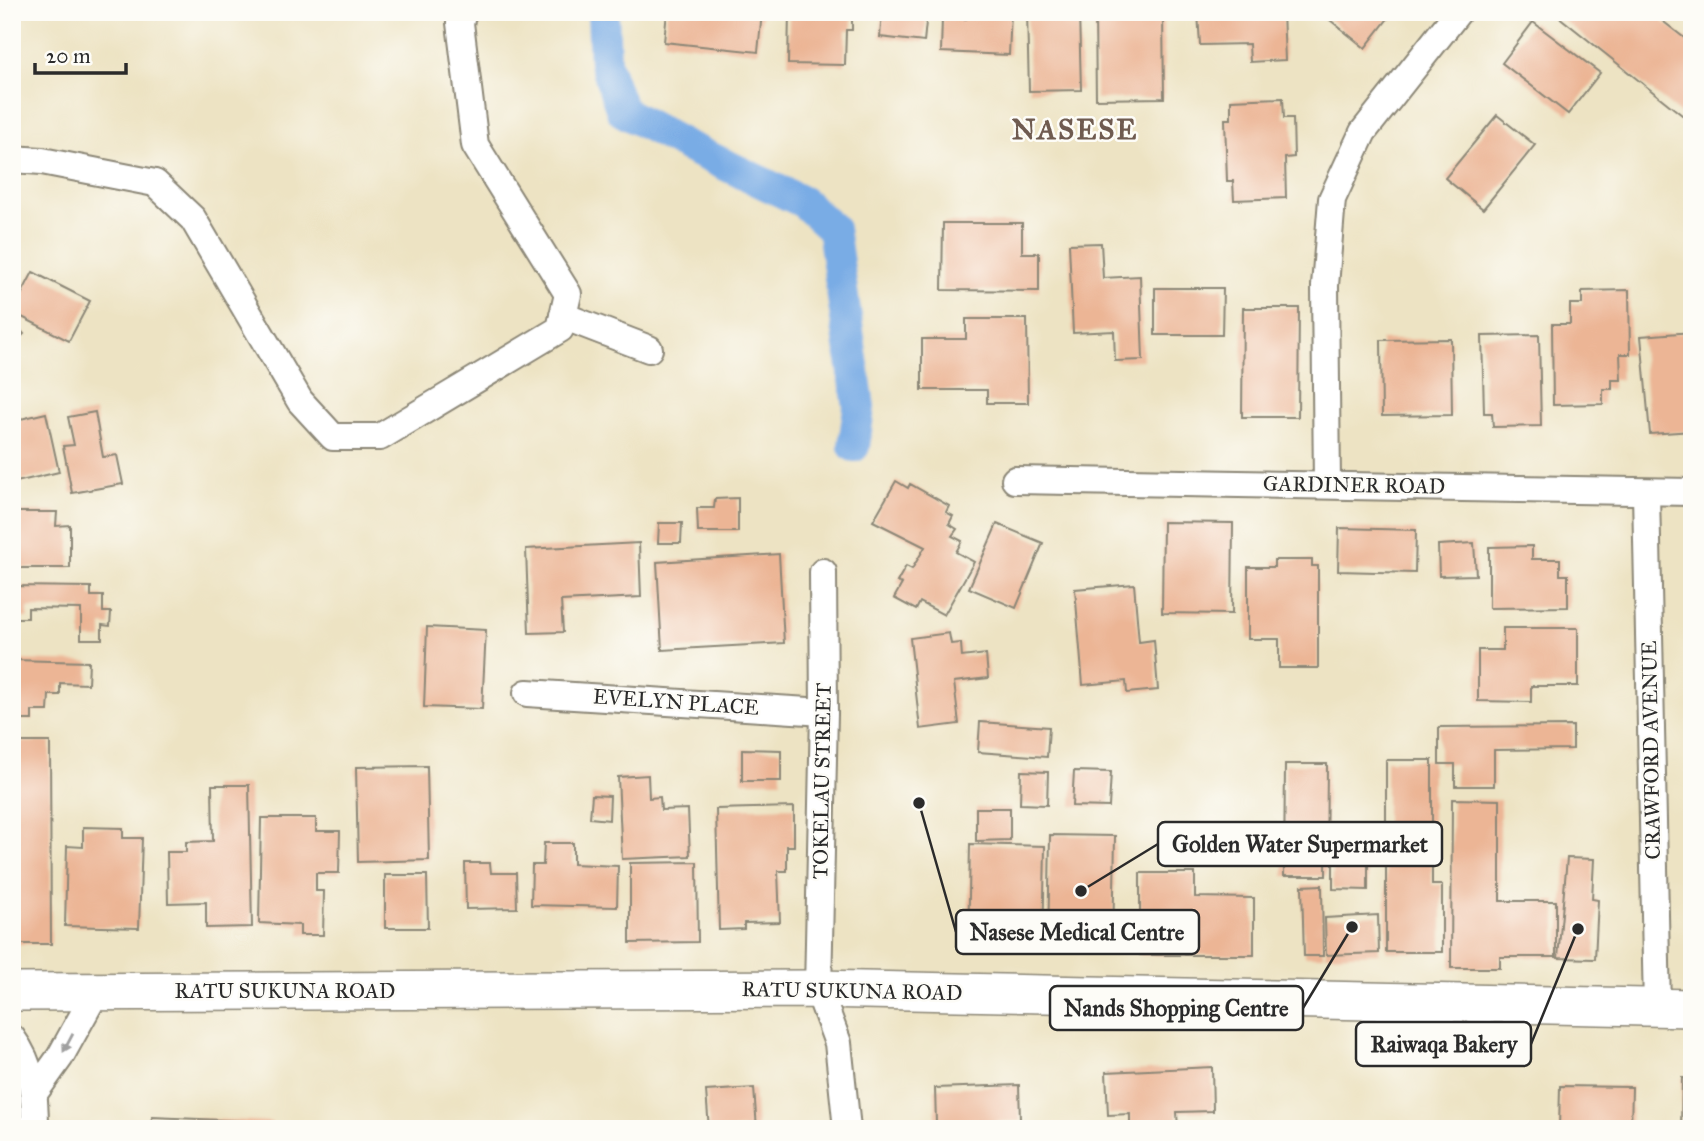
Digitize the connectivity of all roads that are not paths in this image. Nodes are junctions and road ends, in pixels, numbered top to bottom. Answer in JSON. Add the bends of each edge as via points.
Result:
{"nodes":[{"id":1,"x":463,"y":12,"type":"edge"},
{"id":2,"x":1458,"y":12,"type":"edge"},
{"id":3,"x":12,"y":159,"type":"edge"},
{"id":4,"x":563,"y":317,"type":"junction"},
{"id":5,"x":649,"y":349,"type":"dead end"},
{"id":6,"x":1016,"y":480,"type":"dead end"},
{"id":7,"x":1327,"y":484,"type":"junction"},
{"id":8,"x":1692,"y":492,"type":"edge"},
{"id":9,"x":1646,"y":493,"type":"junction"},
{"id":10,"x":823,"y":572,"type":"dead end"},
{"id":11,"x":527,"y":693,"type":"dead end"},
{"id":12,"x":824,"y":712,"type":"junction"},
{"id":13,"x":818,"y":989,"type":"junction"},
{"id":14,"x":12,"y":992,"type":"edge"},
{"id":15,"x":96,"y":992,"type":"junction"},
{"id":16,"x":1674,"y":1008,"type":"edge"},
{"id":17,"x":12,"y":1038,"type":"edge"},
{"id":18,"x":35,"y":1092,"type":"junction"},
{"id":19,"x":35,"y":1129,"type":"edge"},
{"id":20,"x":847,"y":1129,"type":"edge"}],
"edges":[{"from":1,"to":4,"type":"street","via":[[460,23],[475,145],[568,293]]},
{"from":2,"to":7,"type":"street","via":[[1363,132],[1332,199],[1325,286]]},
{"from":3,"to":4,"type":"street","via":[[42,160],[155,183],[193,219],[300,401],[333,437],[380,437],[560,329]]},
{"from":4,"to":5,"type":"street"},
{"from":6,"to":7,"type":"street","name":"GARDINER ROAD"},
{"from":7,"to":9,"type":"street","name":"GARDINER ROAD"},
{"from":8,"to":9,"type":"street","name":"GARDINER ROAD"},
{"from":9,"to":16,"type":"street","name":"CRAWFORD AVENUE"},
{"from":10,"to":12,"type":"street","name":"TOKELAU STREET"},
{"from":11,"to":12,"type":"street","name":"EVELYN PLACE"},
{"from":12,"to":13,"type":"street","name":"TOKELAU STREET"},
{"from":13,"to":15,"type":"main road","name":"RATU SUKUNA ROAD"},
{"from":13,"to":16,"type":"main road","name":"RATU SUKUNA ROAD"},
{"from":13,"to":20,"type":"street","via":[[838,1044]]},
{"from":14,"to":15,"type":"main road","name":"RATU SUKUNA ROAD"},
{"from":15,"to":18,"type":"street","one_way":true},
{"from":17,"to":18,"type":"street","via":[[26,1056]]},
{"from":18,"to":19,"type":"street"}]}
